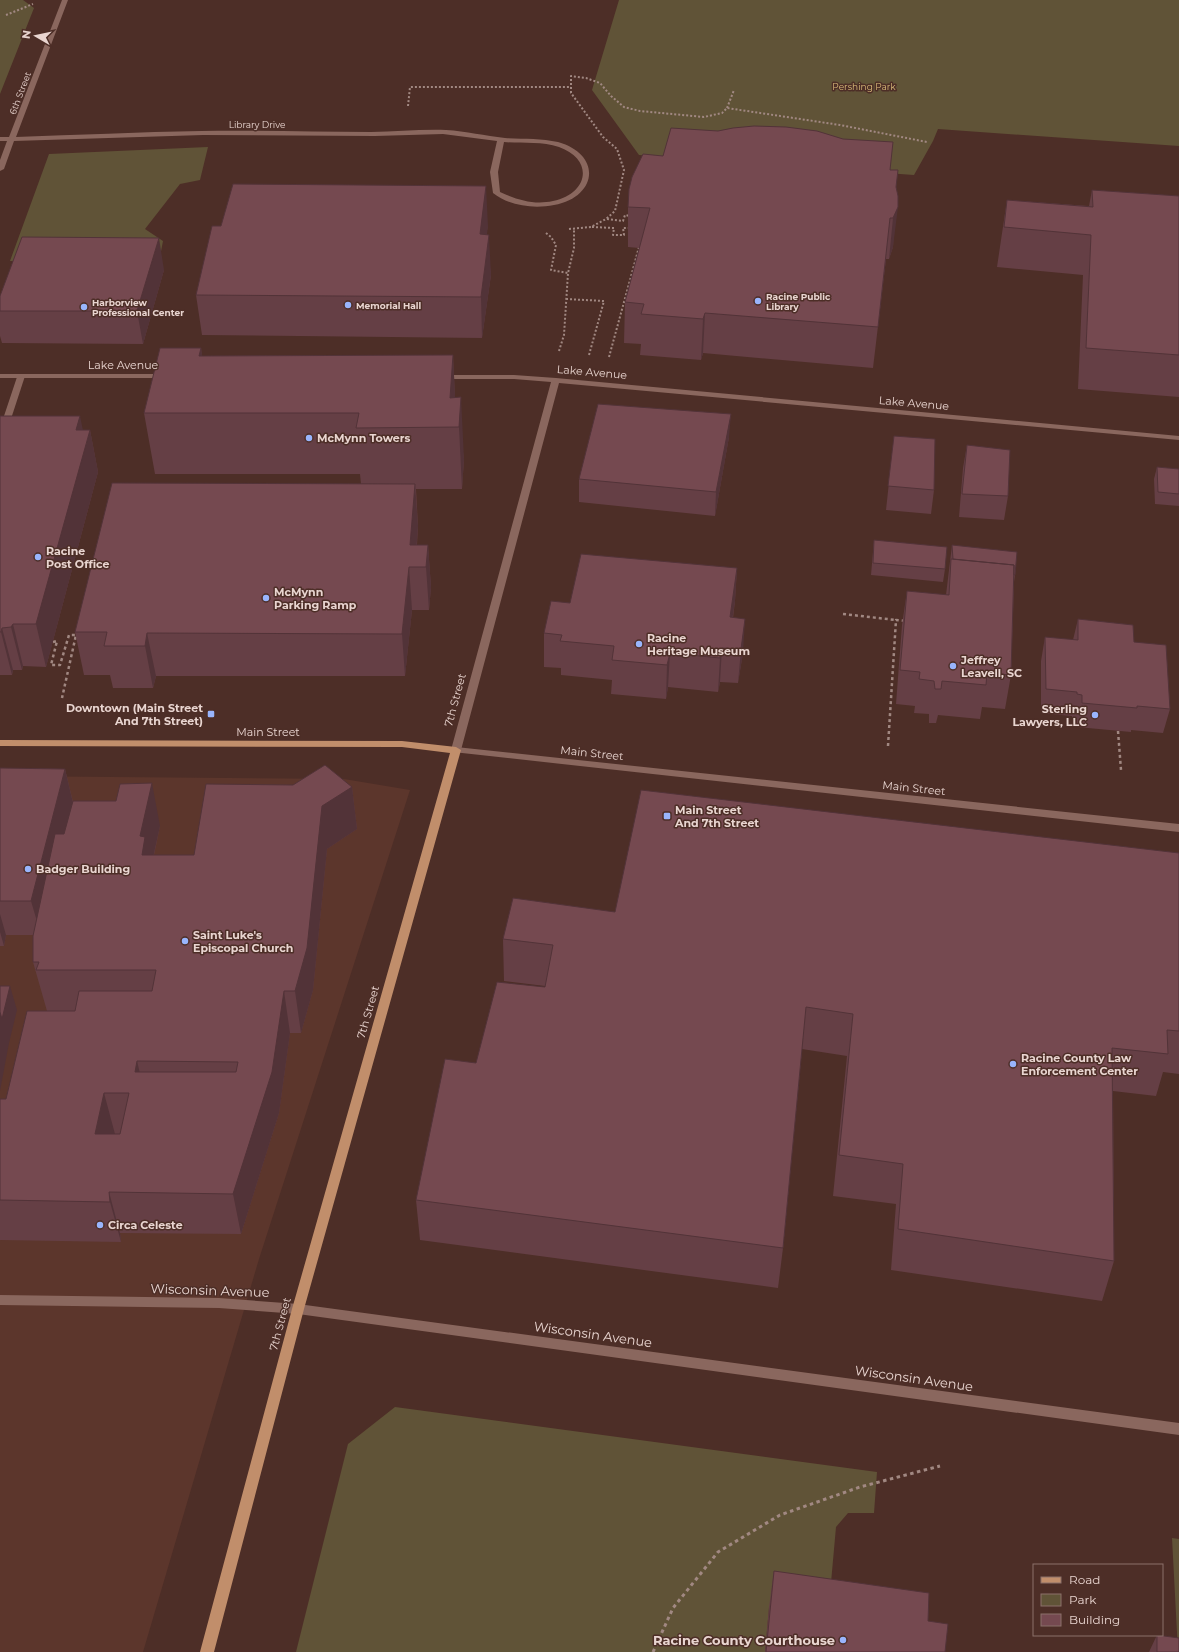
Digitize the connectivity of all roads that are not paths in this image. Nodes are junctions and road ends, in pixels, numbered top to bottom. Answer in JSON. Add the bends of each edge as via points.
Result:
{"nodes":[{"id":1,"x":65,"y":0,"type":"edge"},
{"id":2,"x":0,"y":139,"type":"edge"},
{"id":3,"x":12,"y":139,"type":"junction"},
{"id":4,"x":501,"y":140,"type":"junction"},
{"id":5,"x":0,"y":169,"type":"edge"},
{"id":6,"x":0,"y":376,"type":"edge"},
{"id":7,"x":21,"y":376,"type":"junction"},
{"id":8,"x":173,"y":376,"type":"edge"},
{"id":9,"x":436,"y":377,"type":"edge"},
{"id":10,"x":556,"y":380,"type":"junction"},
{"id":11,"x":4,"y":434,"type":"edge"},
{"id":12,"x":1179,"y":438,"type":"edge"},
{"id":13,"x":0,"y":744,"type":"edge"},
{"id":14,"x":456,"y":750,"type":"junction"},
{"id":15,"x":1179,"y":828,"type":"edge"},
{"id":16,"x":0,"y":1300,"type":"edge"},
{"id":17,"x":298,"y":1309,"type":"junction"},
{"id":18,"x":1179,"y":1428,"type":"edge"},
{"id":19,"x":207,"y":1652,"type":"edge"}],
"edges":[{"from":1,"to":3,"type":"street","name":"6th Street"},
{"from":2,"to":3,"type":"street","name":"Library Drive"},
{"from":3,"to":4,"type":"street","name":"Library Drive","via":[[204,133],[443,132]]},
{"from":3,"to":5,"type":"street","name":"6th Street"},
{"from":4,"to":4,"type":"street","name":"Library Drive","via":[[494,172],[497,193],[512,201],[531,205],[552,204],[573,196],[585,182],[588,171],[584,160],[574,152],[556,144],[525,139]]},
{"from":6,"to":7,"type":"street","name":"Lake Avenue"},
{"from":7,"to":8,"type":"street","name":"Lake Avenue"},
{"from":7,"to":11,"type":"street"},
{"from":9,"to":10,"type":"street","name":"Lake Avenue"},
{"from":10,"to":12,"type":"street","name":"Lake Avenue"},
{"from":10,"to":14,"type":"street","name":"7th Street"},
{"from":13,"to":14,"type":"main road","name":"Main Street","via":[[402,744]]},
{"from":14,"to":15,"type":"street","name":"Main Street"},
{"from":14,"to":17,"type":"main road","name":"7th Street"},
{"from":16,"to":17,"type":"street","name":"Wisconsin Avenue","via":[[219,1303]]},
{"from":17,"to":18,"type":"street","name":"Wisconsin Avenue"},
{"from":17,"to":19,"type":"main road","name":"7th Street"}]}
